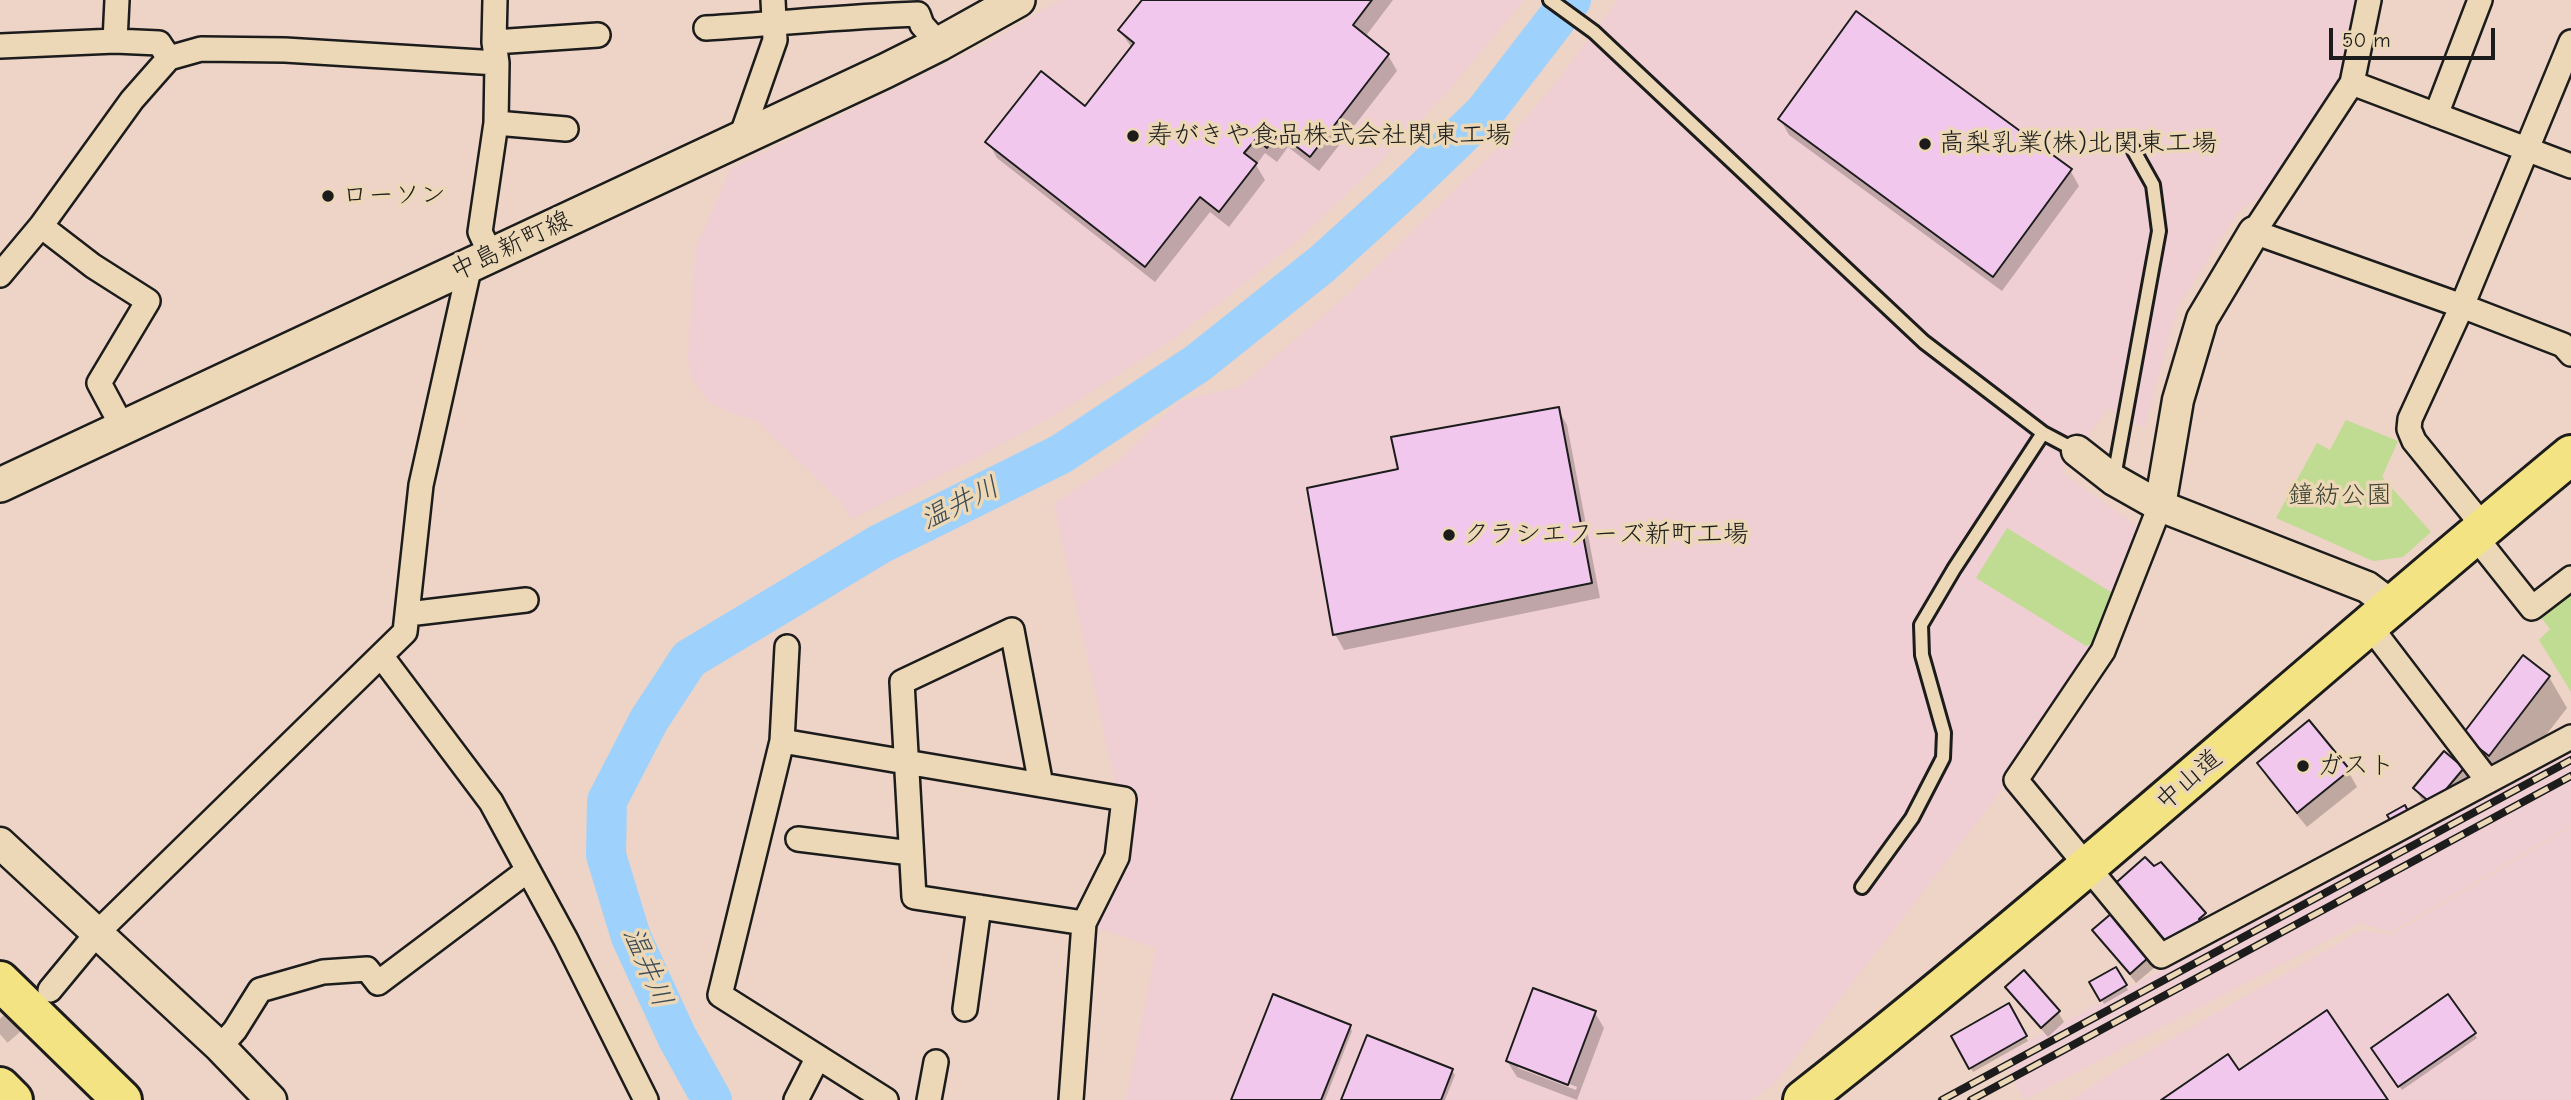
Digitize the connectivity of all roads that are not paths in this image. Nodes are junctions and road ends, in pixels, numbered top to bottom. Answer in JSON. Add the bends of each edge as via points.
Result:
{"nodes":[{"id":1,"x":117,"y":0,"type":"edge"},
{"id":2,"x":495,"y":0,"type":"edge"},
{"id":3,"x":773,"y":0,"type":"edge"},
{"id":4,"x":1018,"y":0,"type":"edge"},
{"id":5,"x":1550,"y":0,"type":"edge"},
{"id":6,"x":2369,"y":0,"type":"edge"},
{"id":7,"x":2480,"y":0,"type":"edge"},
{"id":8,"x":857,"y":8,"type":"edge"},
{"id":9,"x":774,"y":24,"type":"junction"},
{"id":10,"x":706,"y":28,"type":"dead end"},
{"id":11,"x":598,"y":35,"type":"dead end"},
{"id":12,"x":115,"y":41,"type":"junction"},
{"id":13,"x":2571,"y":42,"type":"edge"},
{"id":14,"x":939,"y":44,"type":"junction"},
{"id":15,"x":0,"y":46,"type":"edge"},
{"id":16,"x":495,"y":53,"type":"junction"},
{"id":17,"x":169,"y":58,"type":"junction"},
{"id":18,"x":2352,"y":83,"type":"junction"},
{"id":19,"x":2436,"y":115,"type":"junction"},
{"id":20,"x":496,"y":122,"type":"junction"},
{"id":21,"x":566,"y":129,"type":"dead end"},
{"id":22,"x":741,"y":137,"type":"junction"},
{"id":23,"x":2528,"y":149,"type":"junction"},
{"id":24,"x":2134,"y":151,"type":"dead end"},
{"id":25,"x":2571,"y":166,"type":"edge"},
{"id":26,"x":41,"y":226,"type":"junction"},
{"id":27,"x":2254,"y":232,"type":"junction"},
{"id":28,"x":480,"y":260,"type":"junction"},
{"id":29,"x":0,"y":275,"type":"edge"},
{"id":30,"x":2462,"y":306,"type":"junction"},
{"id":31,"x":2571,"y":354,"type":"edge"},
{"id":32,"x":123,"y":428,"type":"junction"},
{"id":33,"x":2043,"y":433,"type":"junction"},
{"id":34,"x":2077,"y":451,"type":"joint"},
{"id":35,"x":2571,"y":455,"type":"edge"},
{"id":36,"x":2114,"y":480,"type":"junction"},
{"id":37,"x":0,"y":485,"type":"edge"},
{"id":38,"x":2160,"y":506,"type":"junction"},
{"id":39,"x":2479,"y":531,"type":"junction"},
{"id":40,"x":2571,"y":578,"type":"edge"},
{"id":41,"x":526,"y":600,"type":"dead end"},
{"id":42,"x":408,"y":614,"type":"junction"},
{"id":43,"x":2380,"y":615,"type":"junction"},
{"id":44,"x":787,"y":647,"type":"dead end"},
{"id":45,"x":382,"y":657,"type":"junction"},
{"id":46,"x":2571,"y":737,"type":"edge"},
{"id":47,"x":782,"y":741,"type":"junction"},
{"id":48,"x":905,"y":761,"type":"junction"},
{"id":49,"x":2488,"y":781,"type":"junction"},
{"id":50,"x":1041,"y":785,"type":"junction"},
{"id":51,"x":798,"y":839,"type":"dead end"},
{"id":52,"x":0,"y":843,"type":"edge"},
{"id":53,"x":911,"y":853,"type":"junction"},
{"id":54,"x":2089,"y":866,"type":"junction"},
{"id":55,"x":527,"y":871,"type":"junction"},
{"id":56,"x":1863,"y":887,"type":"dead end"},
{"id":57,"x":979,"y":907,"type":"junction"},
{"id":58,"x":1084,"y":923,"type":"junction"},
{"id":59,"x":98,"y":932,"type":"junction"},
{"id":60,"x":0,"y":981,"type":"edge"},
{"id":61,"x":50,"y":990,"type":"tunnel mouth"},
{"id":62,"x":965,"y":1009,"type":"dead end"},
{"id":63,"x":0,"y":1015,"type":"edge"},
{"id":64,"x":220,"y":1047,"type":"junction"},
{"id":65,"x":818,"y":1057,"type":"junction"},
{"id":66,"x":936,"y":1062,"type":"dead end"},
{"id":67,"x":0,"y":1087,"type":"edge"},
{"id":68,"x":13,"y":1100,"type":"edge"},
{"id":69,"x":83,"y":1100,"type":"edge"},
{"id":70,"x":122,"y":1100,"type":"edge"},
{"id":71,"x":271,"y":1100,"type":"edge"},
{"id":72,"x":646,"y":1100,"type":"edge"},
{"id":73,"x":796,"y":1100,"type":"edge"},
{"id":74,"x":886,"y":1100,"type":"edge"},
{"id":75,"x":929,"y":1100,"type":"edge"},
{"id":76,"x":1071,"y":1100,"type":"edge"},
{"id":77,"x":1803,"y":1100,"type":"edge"}],
"edges":[{"from":1,"to":12,"type":"street"},
{"from":2,"to":16,"type":"street"},
{"from":3,"to":9,"type":"street"},
{"from":4,"to":14,"type":"main road","name":"中島新町線"},
{"from":5,"to":33,"type":"lane","via":[[1594,32],[1924,342]]},
{"from":6,"to":18,"type":"street"},
{"from":7,"to":19,"type":"street"},
{"from":8,"to":9,"type":"street"},
{"from":8,"to":14,"type":"street","via":[[918,14]]},
{"from":9,"to":10,"type":"street"},
{"from":9,"to":22,"type":"street","via":[[775,40]]},
{"from":11,"to":16,"type":"street"},
{"from":12,"to":15,"type":"street"},
{"from":12,"to":17,"type":"street","via":[[159,43]]},
{"from":13,"to":23,"type":"street"},
{"from":14,"to":22,"type":"main road","name":"中島新町線"},
{"from":16,"to":17,"type":"street","via":[[201,49]]},
{"from":16,"to":20,"type":"street"},
{"from":17,"to":26,"type":"street","via":[[132,100]]},
{"from":18,"to":19,"type":"street"},
{"from":18,"to":27,"type":"street"},
{"from":19,"to":23,"type":"street"},
{"from":20,"to":21,"type":"street"},
{"from":20,"to":28,"type":"street"},
{"from":22,"to":28,"type":"main road","name":"中島新町線"},
{"from":23,"to":25,"type":"street"},
{"from":23,"to":30,"type":"street"},
{"from":24,"to":36,"type":"lane","via":[[2153,185],[2160,231]]},
{"from":26,"to":29,"type":"street"},
{"from":26,"to":32,"type":"street","via":[[148,301],[99,383]]},
{"from":27,"to":30,"type":"street"},
{"from":27,"to":38,"type":"street","via":[[2202,319],[2178,400]]},
{"from":28,"to":32,"type":"main road","name":"中島新町線"},
{"from":28,"to":42,"type":"street","via":[[421,485]]},
{"from":30,"to":31,"type":"street","via":[[2563,345]]},
{"from":30,"to":39,"type":"street","via":[[2409,429]]},
{"from":32,"to":37,"type":"main road","name":"中島新町線"},
{"from":33,"to":34,"type":"lane"},
{"from":33,"to":56,"type":"lane","via":[[1921,625],[1922,655],[1944,733],[1943,758],[1912,818]]},
{"from":34,"to":36,"type":"street"},
{"from":35,"to":39,"type":"highway","name":"中山道"},
{"from":36,"to":38,"type":"street"},
{"from":38,"to":43,"type":"street","via":[[2367,587]]},
{"from":38,"to":54,"type":"street","via":[[2103,651],[2016,780]]},
{"from":39,"to":40,"type":"street","via":[[2532,608]]},
{"from":39,"to":43,"type":"highway","name":"中山道"},
{"from":41,"to":42,"type":"street"},
{"from":42,"to":45,"type":"street","via":[[405,632]]},
{"from":43,"to":49,"type":"street"},
{"from":43,"to":54,"type":"highway","name":"中山道"},
{"from":44,"to":47,"type":"street"},
{"from":45,"to":55,"type":"street","via":[[491,802]]},
{"from":45,"to":59,"type":"street"},
{"from":46,"to":49,"type":"street"},
{"from":47,"to":48,"type":"street"},
{"from":47,"to":65,"type":"street","via":[[720,995]]},
{"from":48,"to":50,"type":"street"},
{"from":48,"to":50,"type":"street","via":[[902,682],[1012,630]]},
{"from":48,"to":53,"type":"street"},
{"from":49,"to":54,"type":"street","via":[[2161,956]]},
{"from":50,"to":58,"type":"street","via":[[1124,799],[1117,857]]},
{"from":51,"to":53,"type":"street"},
{"from":52,"to":59,"type":"street"},
{"from":53,"to":57,"type":"street","via":[[914,897]]},
{"from":54,"to":77,"type":"highway","name":"中山道"},
{"from":55,"to":64,"type":"street","via":[[378,983],[368,969],[323,972],[260,990]]},
{"from":55,"to":72,"type":"street"},
{"from":57,"to":58,"type":"street"},
{"from":57,"to":62,"type":"street"},
{"from":58,"to":76,"type":"street"},
{"from":59,"to":61,"type":"street"},
{"from":59,"to":64,"type":"street"},
{"from":60,"to":70,"type":"highway"},
{"from":63,"to":69,"type":"highway"},
{"from":64,"to":71,"type":"street"},
{"from":65,"to":73,"type":"street"},
{"from":65,"to":74,"type":"street"},
{"from":66,"to":75,"type":"street"},
{"from":67,"to":68,"type":"highway"}]}
